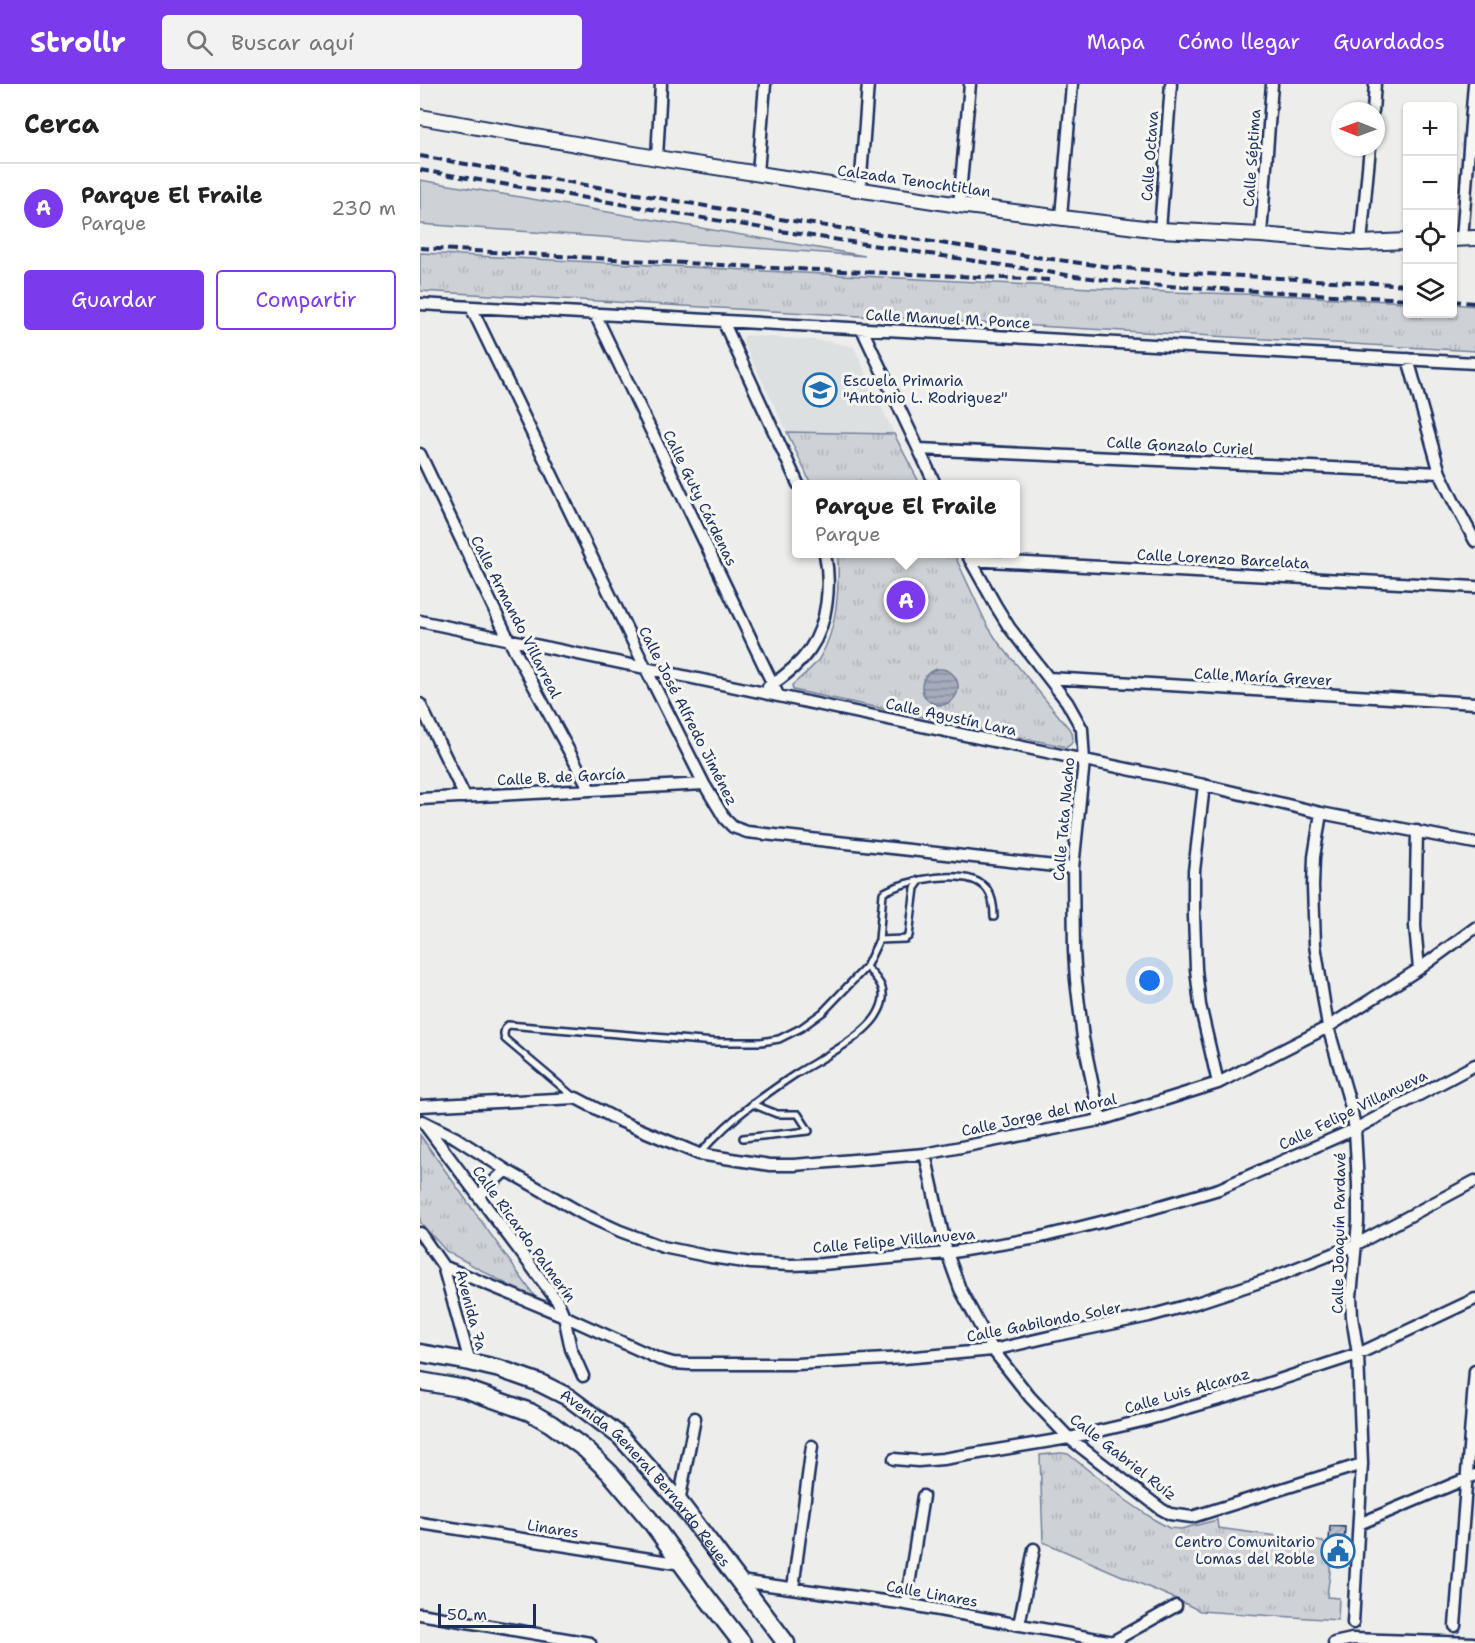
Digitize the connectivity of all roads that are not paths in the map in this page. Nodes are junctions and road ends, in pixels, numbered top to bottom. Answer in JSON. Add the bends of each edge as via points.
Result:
{"nodes":[{"id":1,"x":661,"y":84,"type":"edge"},
{"id":2,"x":765,"y":84,"type":"edge"},
{"id":3,"x":868,"y":84,"type":"edge"},
{"id":4,"x":970,"y":84,"type":"edge"},
{"id":5,"x":1072,"y":84,"type":"edge"},
{"id":6,"x":1171,"y":84,"type":"edge"},
{"id":7,"x":1272,"y":84,"type":"edge"},
{"id":8,"x":1375,"y":84,"type":"edge"},
{"id":9,"x":1474,"y":84,"type":"edge"},
{"id":10,"x":1374,"y":102,"type":"edge"},
{"id":11,"x":420,"y":117,"type":"edge"},
{"id":12,"x":1369,"y":156,"type":"edge"},
{"id":13,"x":657,"y":158,"type":"junction"},
{"id":14,"x":758,"y":173,"type":"junction"},
{"id":15,"x":860,"y":190,"type":"junction"},
{"id":16,"x":959,"y":205,"type":"junction"},
{"id":17,"x":1061,"y":217,"type":"junction"},
{"id":18,"x":1160,"y":230,"type":"junction"},
{"id":19,"x":1261,"y":235,"type":"junction"},
{"id":20,"x":1463,"y":239,"type":"edge"},
{"id":21,"x":1403,"y":241,"type":"edge"},
{"id":22,"x":1361,"y":243,"type":"junction"},
{"id":23,"x":420,"y":304,"type":"edge"},
{"id":24,"x":471,"y":307,"type":"junction"},
{"id":25,"x":595,"y":314,"type":"junction"},
{"id":26,"x":723,"y":321,"type":"junction"},
{"id":27,"x":862,"y":329,"type":"junction"},
{"id":28,"x":1408,"y":359,"type":"junction"},
{"id":29,"x":1475,"y":363,"type":"edge"},
{"id":30,"x":919,"y":449,"type":"junction"},
{"id":31,"x":420,"y":454,"type":"edge"},
{"id":32,"x":1440,"y":473,"type":"junction"},
{"id":33,"x":796,"y":480,"type":"edge"},
{"id":34,"x":933,"y":480,"type":"edge"},
{"id":35,"x":1475,"y":541,"type":"edge"},
{"id":36,"x":825,"y":558,"type":"edge"},
{"id":37,"x":970,"y":558,"type":"edge"},
{"id":38,"x":986,"y":558,"type":"edge"},
{"id":39,"x":1475,"y":587,"type":"edge"},
{"id":40,"x":420,"y":621,"type":"edge"},
{"id":41,"x":509,"y":640,"type":"junction"},
{"id":42,"x":646,"y":669,"type":"junction"},
{"id":43,"x":1049,"y":678,"type":"junction"},
{"id":44,"x":773,"y":684,"type":"junction"},
{"id":45,"x":761,"y":692,"type":"junction"},
{"id":46,"x":778,"y":695,"type":"junction"},
{"id":47,"x":1475,"y":703,"type":"edge"},
{"id":48,"x":420,"y":704,"type":"edge"},
{"id":49,"x":1084,"y":761,"type":"junction"},
{"id":50,"x":704,"y":784,"type":"junction"},
{"id":51,"x":1204,"y":785,"type":"junction"},
{"id":52,"x":590,"y":790,"type":"junction"},
{"id":53,"x":465,"y":797,"type":"junction"},
{"id":54,"x":420,"y":799,"type":"edge"},
{"id":55,"x":1321,"y":813,"type":"junction"},
{"id":56,"x":1417,"y":831,"type":"junction"},
{"id":57,"x":1475,"y":843,"type":"edge"},
{"id":58,"x":1073,"y":868,"type":"junction"},
{"id":59,"x":921,"y":880,"type":"junction"},
{"id":60,"x":994,"y":917,"type":"dead end"},
{"id":61,"x":1475,"y":928,"type":"edge"},
{"id":62,"x":879,"y":940,"type":"junction"},
{"id":63,"x":866,"y":967,"type":"junction"},
{"id":64,"x":1419,"y":969,"type":"junction"},
{"id":65,"x":1328,"y":1027,"type":"junction"},
{"id":66,"x":1475,"y":1065,"type":"edge"},
{"id":67,"x":1218,"y":1083,"type":"junction"},
{"id":68,"x":576,"y":1098,"type":"junction"},
{"id":69,"x":752,"y":1104,"type":"junction"},
{"id":70,"x":420,"y":1106,"type":"edge"},
{"id":71,"x":421,"y":1120,"type":"edge"},
{"id":72,"x":1100,"y":1120,"type":"junction"},
{"id":73,"x":1354,"y":1129,"type":"junction"},
{"id":74,"x":743,"y":1138,"type":"dead end"},
{"id":75,"x":699,"y":1154,"type":"junction"},
{"id":76,"x":925,"y":1154,"type":"junction"},
{"id":77,"x":506,"y":1170,"type":"junction"},
{"id":78,"x":1475,"y":1181,"type":"edge"},
{"id":79,"x":478,"y":1196,"type":"junction"},
{"id":80,"x":420,"y":1233,"type":"edge"},
{"id":81,"x":1355,"y":1245,"type":"junction"},
{"id":82,"x":947,"y":1253,"type":"junction"},
{"id":83,"x":443,"y":1266,"type":"junction"},
{"id":84,"x":1475,"y":1299,"type":"edge"},
{"id":85,"x":564,"y":1316,"type":"junction"},
{"id":86,"x":993,"y":1350,"type":"junction"},
{"id":87,"x":420,"y":1353,"type":"edge"},
{"id":88,"x":1358,"y":1354,"type":"junction"},
{"id":89,"x":470,"y":1362,"type":"junction"},
{"id":90,"x":1475,"y":1371,"type":"edge"},
{"id":91,"x":583,"y":1376,"type":"dead end"},
{"id":92,"x":420,"y":1381,"type":"edge"},
{"id":93,"x":695,"y":1418,"type":"dead end"},
{"id":94,"x":1069,"y":1438,"type":"junction"},
{"id":95,"x":812,"y":1446,"type":"dead end"},
{"id":96,"x":894,"y":1459,"type":"dead end"},
{"id":97,"x":1362,"y":1464,"type":"junction"},
{"id":98,"x":1471,"y":1477,"type":"edge"},
{"id":99,"x":923,"y":1496,"type":"dead end"},
{"id":100,"x":679,"y":1502,"type":"junction"},
{"id":101,"x":420,"y":1522,"type":"edge"},
{"id":102,"x":1359,"y":1524,"type":"junction"},
{"id":103,"x":1034,"y":1550,"type":"dead end"},
{"id":104,"x":682,"y":1564,"type":"junction"},
{"id":105,"x":740,"y":1581,"type":"junction"},
{"id":106,"x":793,"y":1588,"type":"junction"},
{"id":107,"x":906,"y":1604,"type":"junction"},
{"id":108,"x":1176,"y":1606,"type":"dead end"},
{"id":109,"x":420,"y":1614,"type":"edge"},
{"id":110,"x":1353,"y":1623,"type":"dead end"},
{"id":111,"x":1018,"y":1625,"type":"junction"},
{"id":112,"x":1455,"y":1626,"type":"dead end"},
{"id":113,"x":590,"y":1643,"type":"edge"},
{"id":114,"x":742,"y":1643,"type":"edge"},
{"id":115,"x":786,"y":1643,"type":"edge"},
{"id":116,"x":1114,"y":1643,"type":"edge"},
{"id":117,"x":1334,"y":1643,"type":"edge"},
{"id":118,"x":1473,"y":1643,"type":"edge"}],
"edges":[{"from":1,"to":13,"type":"street"},
{"from":2,"to":14,"type":"street"},
{"from":3,"to":15,"type":"street"},
{"from":4,"to":16,"type":"street"},
{"from":5,"to":17,"type":"street"},
{"from":6,"to":18,"type":"street","name":"Calle Octava"},
{"from":7,"to":19,"type":"street","name":"Calle Séptima"},
{"from":8,"to":10,"type":"street"},
{"from":9,"to":20,"type":"street"},
{"from":11,"to":13,"type":"street","name":"Calzada Tenochtitlan"},
{"from":12,"to":22,"type":"street"},
{"from":13,"to":14,"type":"street","name":"Calzada Tenochtitlan"},
{"from":14,"to":15,"type":"street","name":"Calzada Tenochtitlan"},
{"from":15,"to":16,"type":"street","name":"Calzada Tenochtitlan"},
{"from":16,"to":17,"type":"street","name":"Calzada Tenochtitlan"},
{"from":17,"to":18,"type":"street","name":"Calzada Tenochtitlan"},
{"from":18,"to":19,"type":"street","name":"Calzada Tenochtitlan"},
{"from":19,"to":22,"type":"street","name":"Calzada Tenochtitlan"},
{"from":21,"to":22,"type":"street","name":"Calzada Tenochtitlan"},
{"from":23,"to":24,"type":"street","name":"Calle Manuel M. Ponce"},
{"from":24,"to":25,"type":"street","name":"Calle Manuel M. Ponce"},
{"from":24,"to":42,"type":"street","name":"Calle José Alfredo Jiménez"},
{"from":25,"to":26,"type":"street","name":"Calle Manuel M. Ponce"},
{"from":25,"to":44,"type":"street","name":"Calle Guty Cárdenas"},
{"from":26,"to":27,"type":"street","name":"Calle Manuel M. Ponce"},
{"from":26,"to":33,"type":"street"},
{"from":27,"to":28,"type":"street","name":"Calle Manuel M. Ponce"},
{"from":27,"to":30,"type":"street"},
{"from":28,"to":29,"type":"street","name":"Calle Manuel M. Ponce"},
{"from":28,"to":32,"type":"street"},
{"from":30,"to":32,"type":"street","name":"Calle Gonzalo Curiel"},
{"from":30,"to":34,"type":"street"},
{"from":31,"to":41,"type":"street","name":"Calle Armando Villarreal"},
{"from":32,"to":35,"type":"street"},
{"from":36,"to":44,"type":"street","via":[[826,603],[817,638],[800,662]]},
{"from":37,"to":43,"type":"street","name":"Calle Tata Nacho","via":[[1005,620]]},
{"from":38,"to":39,"type":"street","name":"Calle Lorenzo Barcelata"},
{"from":40,"to":41,"type":"street","name":"Calle Agustín Lara"},
{"from":41,"to":42,"type":"street","name":"Calle Agustín Lara"},
{"from":41,"to":52,"type":"street","name":"Calle Armando Villarreal"},
{"from":42,"to":45,"type":"street","name":"Calle Agustín Lara"},
{"from":42,"to":50,"type":"street","name":"Calle José Alfredo Jiménez"},
{"from":43,"to":47,"type":"street","name":"Calle María Grever"},
{"from":43,"to":49,"type":"street","name":"Calle Tata Nacho","via":[[1082,729]]},
{"from":44,"to":45,"type":"street"},
{"from":44,"to":46,"type":"street","name":"Calle Guty Cárdenas"},
{"from":45,"to":46,"type":"street","name":"Calle Agustín Lara"},
{"from":46,"to":49,"type":"street","name":"Calle Agustín Lara"},
{"from":48,"to":53,"type":"street"},
{"from":49,"to":51,"type":"street","name":"Calle Agustín Lara"},
{"from":49,"to":58,"type":"street","name":"Calle Tata Nacho"},
{"from":50,"to":52,"type":"street","name":"Calle B. de García"},
{"from":50,"to":58,"type":"street","name":"Calle José Alfredo Jiménez","via":[[722,816],[739,830]]},
{"from":51,"to":55,"type":"street","name":"Calle Agustín Lara"},
{"from":51,"to":67,"type":"street","via":[[1194,871],[1196,969]]},
{"from":52,"to":53,"type":"street","name":"Calle B. de García"},
{"from":53,"to":54,"type":"street","name":"Calle B. de García"},
{"from":55,"to":56,"type":"street","name":"Calle Agustín Lara"},
{"from":55,"to":65,"type":"street","name":"Calle Joaquín Pardavé","via":[[1313,876],[1315,945]]},
{"from":56,"to":57,"type":"street","name":"Calle Agustín Lara"},
{"from":56,"to":64,"type":"street","via":[[1415,926]]},
{"from":58,"to":72,"type":"street","name":"Calle Tata Nacho","via":[[1076,980]]},
{"from":59,"to":60,"type":"lane","via":[[950,877],[976,882],[989,891]]},
{"from":59,"to":62,"type":"lane","via":[[883,893]]},
{"from":59,"to":62,"type":"lane","via":[[915,888],[909,936]]},
{"from":61,"to":64,"type":"street","name":"Calle Jorge del Moral"},
{"from":62,"to":63,"type":"lane"},
{"from":63,"to":68,"type":"lane","via":[[814,1019],[788,1036],[761,1042],[715,1042],[508,1025],[505,1039]]},
{"from":63,"to":69,"type":"lane","via":[[883,989],[874,1022]]},
{"from":64,"to":65,"type":"street","name":"Calle Jorge del Moral"},
{"from":65,"to":67,"type":"street","name":"Calle Jorge del Moral"},
{"from":65,"to":73,"type":"street","name":"Calle Joaquín Pardavé"},
{"from":66,"to":73,"type":"street","name":"Calle Felipe Villanueva"},
{"from":67,"to":72,"type":"street","name":"Calle Jorge del Moral"},
{"from":68,"to":70,"type":"street"},
{"from":68,"to":75,"type":"street","name":"Calle Jorge del Moral"},
{"from":69,"to":74,"type":"lane","via":[[777,1114],[798,1114],[809,1131]]},
{"from":69,"to":75,"type":"lane"},
{"from":71,"to":77,"type":"street","name":"Calle Felipe Villanueva"},
{"from":71,"to":79,"type":"street","name":"Calle Ricardo Palmerín"},
{"from":72,"to":76,"type":"street","name":"Calle Jorge del Moral"},
{"from":73,"to":81,"type":"street","name":"Calle Joaquín Pardavé","via":[[1358,1185]]},
{"from":73,"to":82,"type":"street","name":"Calle Felipe Villanueva","via":[[1219,1190],[1037,1238]]},
{"from":75,"to":76,"type":"street","name":"Calle Jorge del Moral","via":[[770,1165]]},
{"from":76,"to":82,"type":"street","name":"Calle Gabriel Ruíz"},
{"from":77,"to":79,"type":"street"},
{"from":77,"to":82,"type":"street","name":"Calle Felipe Villanueva","via":[[620,1231],[663,1247],[711,1257],[791,1265]]},
{"from":78,"to":81,"type":"street","name":"Calle Gabilondo Soler"},
{"from":79,"to":85,"type":"street","name":"Calle Ricardo Palmerín"},
{"from":80,"to":83,"type":"street"},
{"from":81,"to":86,"type":"street","name":"Calle Gabilondo Soler","via":[[1196,1304]]},
{"from":81,"to":88,"type":"street","name":"Calle Joaquín Pardavé","via":[[1351,1296]]},
{"from":82,"to":86,"type":"street","name":"Calle Gabriel Ruíz","via":[[960,1289]]},
{"from":83,"to":85,"type":"street","name":"Calle Gabilondo Soler"},
{"from":83,"to":89,"type":"street","name":"Avenida 7a"},
{"from":84,"to":88,"type":"street","name":"Calle Luis Alcaraz"},
{"from":85,"to":86,"type":"street","name":"Calle Gabilondo Soler","via":[[654,1357],[680,1364],[797,1364]]},
{"from":85,"to":91,"type":"street","name":"Calle Ricardo Palmerín"},
{"from":86,"to":94,"type":"street","name":"Calle Gabriel Ruíz"},
{"from":87,"to":89,"type":"main road","name":"Avenida General Bernardo Reyes"},
{"from":88,"to":94,"type":"street","name":"Calle Luis Alcaraz","via":[[1230,1396]]},
{"from":88,"to":97,"type":"street","name":"Calle Joaquín Pardavé"},
{"from":89,"to":100,"type":"main road","name":"Avenida General Bernardo Reyes","via":[[540,1383],[568,1397],[620,1436]]},
{"from":90,"to":98,"type":"street"},
{"from":92,"to":104,"type":"main road","name":"Avenida General Bernardo Reyes","via":[[465,1389],[541,1417],[610,1473]]},
{"from":93,"to":100,"type":"street"},
{"from":94,"to":96,"type":"street","name":"Calle Luis Alcaraz","via":[[943,1459]]},
{"from":94,"to":97,"type":"street","name":"Calle Gabriel Ruíz","via":[[1161,1509],[1186,1517]]},
{"from":95,"to":106,"type":"street"},
{"from":97,"to":102,"type":"street","name":"Calle Joaquín Pardavé"},
{"from":98,"to":102,"type":"street"},
{"from":98,"to":112,"type":"street"},
{"from":99,"to":107,"type":"street"},
{"from":100,"to":105,"type":"main road","name":"Avenida General Bernardo Reyes"},
{"from":101,"to":104,"type":"street","name":"Linares"},
{"from":102,"to":110,"type":"street","name":"Calle Joaquín Pardavé"},
{"from":103,"to":111,"type":"street"},
{"from":104,"to":114,"type":"main road","name":"Avenida General Bernardo Reyes"},
{"from":105,"to":106,"type":"street","name":"Calle Linares"},
{"from":105,"to":115,"type":"main road","name":"Avenida General Bernardo Reyes"},
{"from":106,"to":107,"type":"street","name":"Calle Linares"},
{"from":107,"to":111,"type":"street","name":"Calle Linares"},
{"from":108,"to":116,"type":"street"},
{"from":109,"to":113,"type":"street"},
{"from":111,"to":116,"type":"street","name":"Calle Linares"},
{"from":117,"to":118,"type":"street","via":[[1353,1639]]}]}
